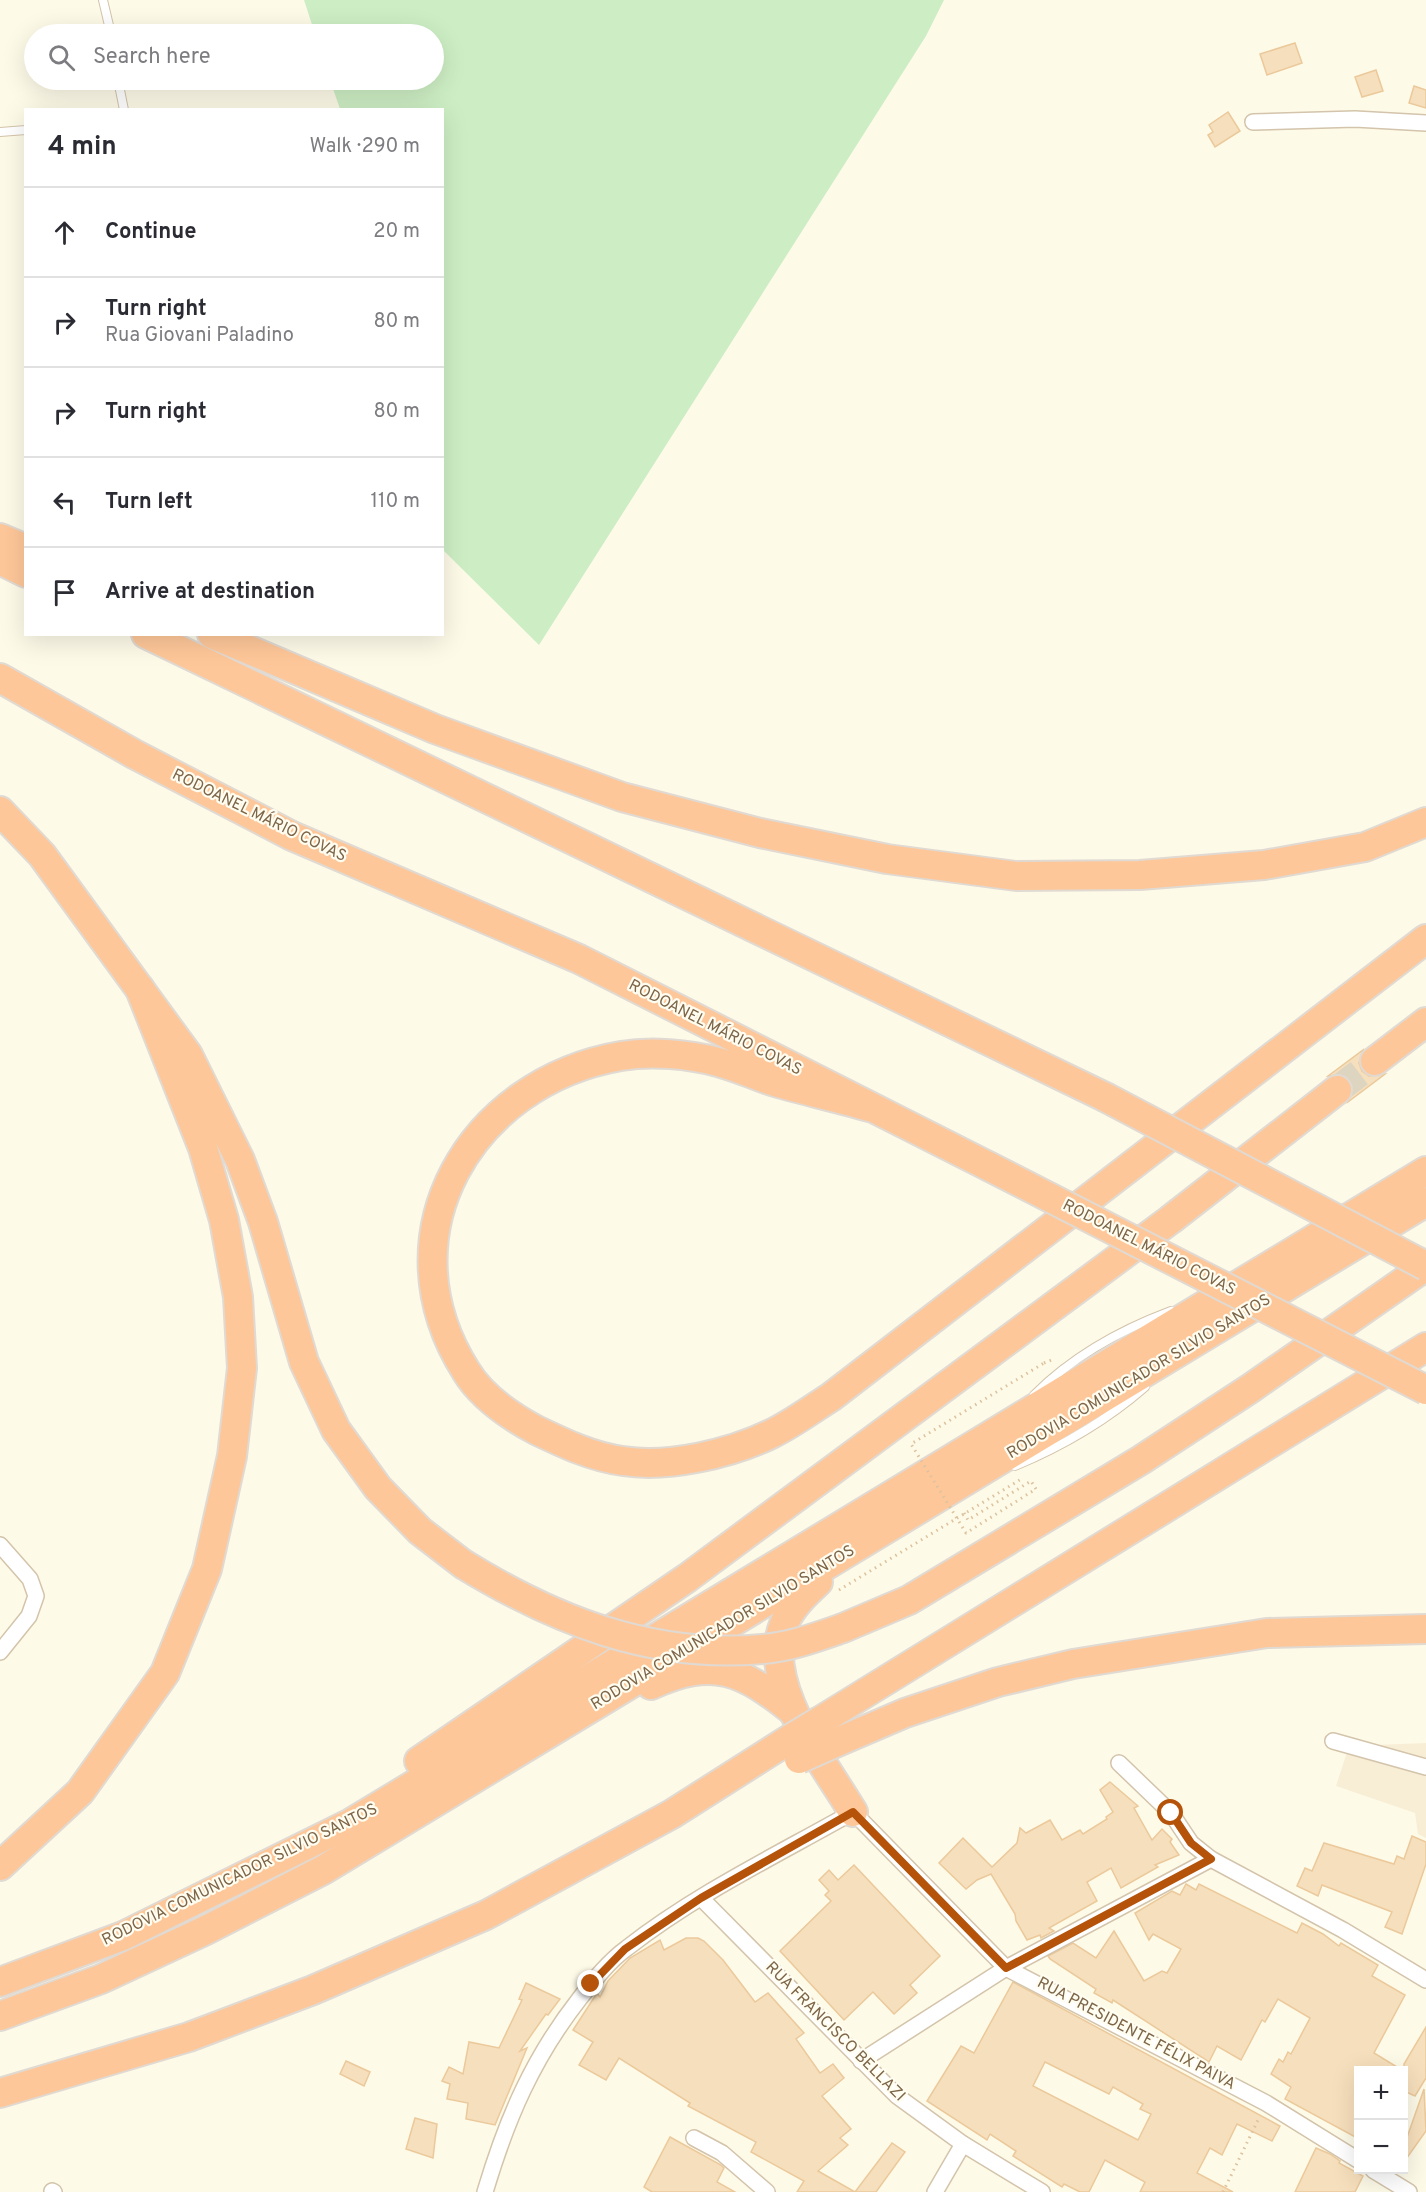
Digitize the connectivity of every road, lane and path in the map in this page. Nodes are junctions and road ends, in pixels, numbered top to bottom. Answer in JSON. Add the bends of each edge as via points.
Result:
{"nodes":[{"id":1,"x":103,"y":0,"type":"edge"},
{"id":2,"x":109,"y":24,"type":"edge"},
{"id":3,"x":120,"y":90,"type":"edge"},
{"id":4,"x":123,"y":108,"type":"edge"},
{"id":5,"x":1253,"y":122,"type":"dead end"},
{"id":6,"x":1426,"y":123,"type":"edge"},
{"id":7,"x":24,"y":130,"type":"edge"},
{"id":8,"x":0,"y":132,"type":"edge"},
{"id":9,"x":0,"y":538,"type":"edge"},
{"id":10,"x":24,"y":548,"type":"edge"},
{"id":11,"x":0,"y":560,"type":"edge"},
{"id":12,"x":24,"y":572,"type":"edge"},
{"id":13,"x":150,"y":636,"type":"edge"},
{"id":14,"x":217,"y":636,"type":"edge"},
{"id":15,"x":0,"y":678,"type":"edge"},
{"id":16,"x":0,"y":811,"type":"edge"},
{"id":17,"x":1426,"y":822,"type":"edge"},
{"id":18,"x":1426,"y":939,"type":"edge"},
{"id":19,"x":140,"y":989,"type":"junction"},
{"id":20,"x":1426,"y":1022,"type":"edge"},
{"id":21,"x":1375,"y":1061,"type":"tunnel mouth"},
{"id":22,"x":1337,"y":1090,"type":"tunnel mouth"},
{"id":23,"x":869,"y":1107,"type":"junction"},
{"id":24,"x":1426,"y":1171,"type":"edge"},
{"id":25,"x":1426,"y":1202,"type":"edge"},
{"id":26,"x":1426,"y":1266,"type":"edge"},
{"id":27,"x":1242,"y":1284,"type":"junction"},
{"id":28,"x":1192,"y":1303,"type":"dead end"},
{"id":29,"x":1182,"y":1307,"type":"dead end"},
{"id":30,"x":1188,"y":1346,"type":"junction"},
{"id":31,"x":1426,"y":1347,"type":"edge"},
{"id":32,"x":1056,"y":1358,"type":"dead end"},
{"id":33,"x":1426,"y":1390,"type":"edge"},
{"id":34,"x":1004,"y":1426,"type":"junction"},
{"id":35,"x":1010,"y":1468,"type":"dead end"},
{"id":36,"x":1001,"y":1471,"type":"dead end"},
{"id":37,"x":1032,"y":1474,"type":"dead end"},
{"id":38,"x":960,"y":1486,"type":"junction"},
{"id":39,"x":964,"y":1513,"type":"junction"},
{"id":40,"x":0,"y":1545,"type":"edge"},
{"id":41,"x":849,"y":1551,"type":"junction"},
{"id":42,"x":833,"y":1593,"type":"dead end"},
{"id":43,"x":1426,"y":1629,"type":"edge"},
{"id":44,"x":0,"y":1652,"type":"edge"},
{"id":45,"x":793,"y":1712,"type":"junction"},
{"id":46,"x":568,"y":1723,"type":"junction"},
{"id":47,"x":828,"y":1732,"type":"junction"},
{"id":48,"x":1333,"y":1741,"type":"dead end"},
{"id":49,"x":1119,"y":1763,"type":"dead end"},
{"id":50,"x":1426,"y":1767,"type":"edge"},
{"id":51,"x":853,"y":1812,"type":"junction"},
{"id":52,"x":1211,"y":1859,"type":"junction"},
{"id":53,"x":0,"y":1866,"type":"edge"},
{"id":54,"x":250,"y":1874,"type":"junction"},
{"id":55,"x":701,"y":1898,"type":"junction"},
{"id":56,"x":1006,"y":1968,"type":"junction"},
{"id":57,"x":1426,"y":1980,"type":"edge"},
{"id":58,"x":0,"y":1982,"type":"edge"},
{"id":59,"x":0,"y":2016,"type":"edge"},
{"id":60,"x":861,"y":2061,"type":"junction"},
{"id":61,"x":0,"y":2093,"type":"edge"},
{"id":62,"x":1266,"y":2103,"type":"junction"},
{"id":63,"x":694,"y":2138,"type":"dead end"},
{"id":64,"x":963,"y":2144,"type":"junction"},
{"id":65,"x":1354,"y":2157,"type":"edge"},
{"id":66,"x":1381,"y":2174,"type":"edge"},
{"id":67,"x":485,"y":2192,"type":"edge"},
{"id":68,"x":766,"y":2192,"type":"edge"},
{"id":69,"x":935,"y":2192,"type":"edge"},
{"id":70,"x":1042,"y":2192,"type":"edge"},
{"id":71,"x":1224,"y":2192,"type":"edge"},
{"id":72,"x":1409,"y":2192,"type":"edge"}],
"edges":[{"from":1,"to":2,"type":"lane"},
{"from":3,"to":4,"type":"lane"},
{"from":5,"to":6,"type":"street","via":[[1355,119]]},
{"from":7,"to":8,"type":"lane"},
{"from":9,"to":10,"type":"highway"},
{"from":11,"to":12,"type":"highway"},
{"from":13,"to":26,"type":"highway","bridge":true,"via":[[1105,1097]]},
{"from":14,"to":17,"type":"highway","via":[[435,729],[622,797],[760,833],[886,859],[1016,876],[1140,876],[1264,865],[1365,847]]},
{"from":15,"to":23,"type":"highway","name":"RODOANEL MÁRIO COVAS","via":[[134,754],[292,836],[579,959]]},
{"from":16,"to":19,"type":"highway","via":[[42,855]]},
{"from":18,"to":23,"type":"highway","via":[[831,1397],[771,1434],[714,1453],[674,1461],[622,1461],[570,1447],[524,1423],[491,1400],[466,1372],[445,1327],[433,1287],[432,1241],[450,1177],[476,1137],[501,1111],[541,1083],[585,1065],[622,1056],[676,1055],[718,1062],[774,1082]]},
{"from":19,"to":26,"type":"highway","bridge":true,"via":[[188,1055],[240,1160],[263,1222],[304,1362],[336,1431],[378,1488],[420,1531],[463,1564],[511,1593],[582,1626],[650,1644],[717,1650],[764,1649],[805,1641],[909,1600],[1141,1460]]},
{"from":19,"to":53,"type":"highway","via":[[203,1148],[224,1220],[238,1297],[242,1368],[232,1456],[207,1569],[165,1673],[80,1792]]},
{"from":20,"to":21,"type":"highway"},
{"from":22,"to":54,"type":"highway","via":[[1170,1220],[687,1578]]},
{"from":23,"to":33,"type":"highway","name":"RODOANEL MÁRIO COVAS","bridge":true},
{"from":24,"to":27,"type":"highway","name":"RODOVIA COMUNICADOR SILVIO SANTOS"},
{"from":25,"to":30,"type":"highway","name":"RODOVIA COMUNICADOR SILVIO SANTOS"},
{"from":27,"to":28,"type":"lane"},
{"from":27,"to":34,"type":"highway","name":"RODOVIA COMUNICADOR SILVIO SANTOS"},
{"from":29,"to":34,"type":"lane","via":[[1135,1326],[1076,1360],[1046,1383]]},
{"from":30,"to":35,"type":"lane","via":[[1122,1408],[1058,1447]]},
{"from":30,"to":38,"type":"highway","name":"RODOVIA COMUNICADOR SILVIO SANTOS"},
{"from":31,"to":47,"type":"highway"},
{"from":32,"to":39,"type":"path","bridge":true,"via":[[911,1444],[966,1533],[1036,1489],[1031,1481],[968,1520]]},
{"from":34,"to":54,"type":"highway","name":"RODOVIA COMUNICADOR SILVIO SANTOS","via":[[351,1823]]},
{"from":36,"to":38,"type":"lane"},
{"from":37,"to":39,"type":"path"},
{"from":38,"to":41,"type":"highway","name":"RODOVIA COMUNICADOR SILVIO SANTOS"},
{"from":39,"to":42,"type":"path"},
{"from":40,"to":44,"type":"street","via":[[30,1579],[36,1596],[29,1616]]},
{"from":41,"to":45,"type":"highway","via":[[802,1596],[783,1626],[778,1666]]},
{"from":41,"to":46,"type":"highway","name":"RODOVIA COMUNICADOR SILVIO SANTOS"},
{"from":43,"to":47,"type":"highway","via":[[1267,1632],[1073,1664]]},
{"from":45,"to":46,"type":"highway","via":[[758,1683],[731,1671],[699,1670],[667,1677]]},
{"from":45,"to":51,"type":"highway"},
{"from":46,"to":59,"type":"highway","name":"RODOVIA COMUNICADOR SILVIO SANTOS","via":[[323,1870],[101,1979]]},
{"from":47,"to":61,"type":"highway","bridge":true,"via":[[486,1916],[313,1990],[189,2037]]},
{"from":48,"to":50,"type":"street"},
{"from":49,"to":52,"type":"street","via":[[1171,1813],[1191,1843]]},
{"from":51,"to":55,"type":"street"},
{"from":51,"to":56,"type":"street","name":"RUA PRESIDENTE FÉLIX PAIVA"},
{"from":52,"to":56,"type":"street"},
{"from":52,"to":57,"type":"street","via":[[1342,1929]]},
{"from":54,"to":58,"type":"highway","name":"RODOVIA COMUNICADOR SILVIO SANTOS","via":[[123,1936]]},
{"from":55,"to":60,"type":"street","name":"RUA FRANCISCO BELLAZI"},
{"from":55,"to":67,"type":"street","via":[[625,1949],[557,2026],[525,2080]]},
{"from":56,"to":60,"type":"street"},
{"from":56,"to":62,"type":"street","name":"RUA PRESIDENTE FÉLIX PAIVA"},
{"from":60,"to":64,"type":"street","name":"RUA FRANCISCO BELLAZI","via":[[897,2096]]},
{"from":62,"to":65,"type":"street","name":"RUA PRESIDENTE FÉLIX PAIVA"},
{"from":62,"to":71,"type":"path"},
{"from":63,"to":68,"type":"street","via":[[723,2153]]},
{"from":64,"to":69,"type":"street"},
{"from":64,"to":70,"type":"street","name":"RUA FRANCISCO BELLAZI"},
{"from":66,"to":72,"type":"street"}]}
